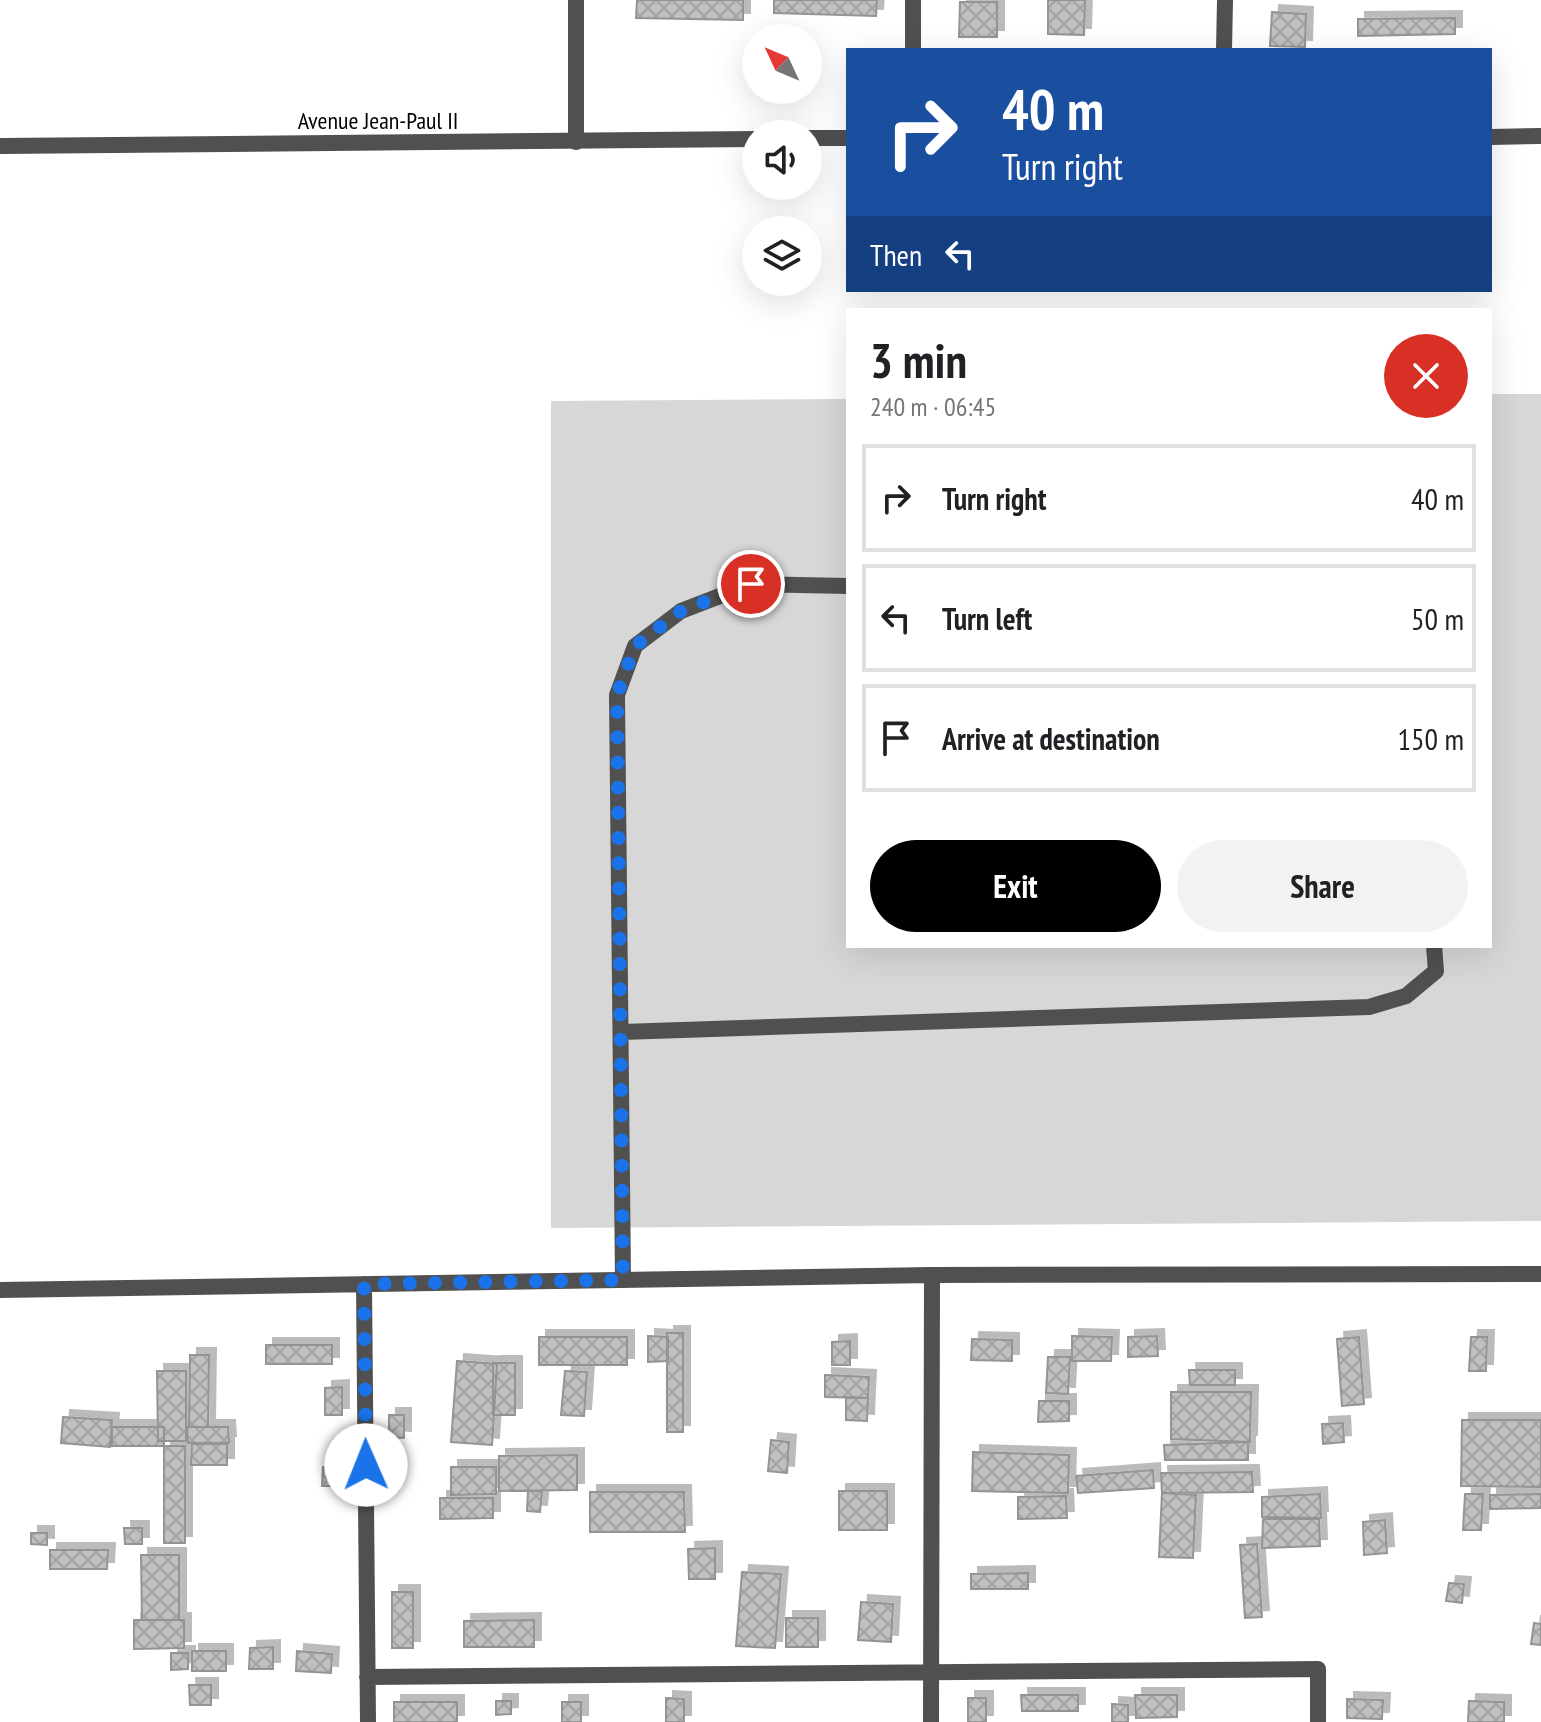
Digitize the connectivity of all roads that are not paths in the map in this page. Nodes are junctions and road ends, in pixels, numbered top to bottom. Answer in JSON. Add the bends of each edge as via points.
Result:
{"nodes":[{"id":1,"x":576,"y":0,"type":"edge"},
{"id":2,"x":913,"y":0,"type":"edge"},
{"id":3,"x":1225,"y":0,"type":"edge"},
{"id":4,"x":913,"y":48,"type":"edge"},
{"id":5,"x":1224,"y":48,"type":"edge"},
{"id":6,"x":1541,"y":136,"type":"edge"},
{"id":7,"x":1492,"y":137,"type":"edge"},
{"id":8,"x":822,"y":138,"type":"edge"},
{"id":9,"x":846,"y":138,"type":"edge"},
{"id":10,"x":742,"y":139,"type":"edge"},
{"id":11,"x":576,"y":142,"type":"junction"},
{"id":12,"x":0,"y":146,"type":"edge"},
{"id":13,"x":846,"y":586,"type":"edge"},
{"id":14,"x":1434,"y":948,"type":"edge"},
{"id":15,"x":622,"y":1032,"type":"junction"},
{"id":16,"x":1541,"y":1274,"type":"edge"},
{"id":17,"x":932,"y":1275,"type":"junction"},
{"id":18,"x":623,"y":1280,"type":"junction"},
{"id":19,"x":364,"y":1284,"type":"junction"},
{"id":20,"x":0,"y":1290,"type":"edge"},
{"id":21,"x":932,"y":1670,"type":"junction"},
{"id":22,"x":367,"y":1677,"type":"junction"},
{"id":23,"x":368,"y":1722,"type":"edge"},
{"id":24,"x":931,"y":1722,"type":"edge"},
{"id":25,"x":1318,"y":1722,"type":"edge"}],
"edges":[{"from":1,"to":11,"type":"street"},
{"from":2,"to":4,"type":"street"},
{"from":3,"to":5,"type":"street"},
{"from":6,"to":7,"type":"street"},
{"from":8,"to":9,"type":"street"},
{"from":10,"to":11,"type":"street","name":"Avenue Jean-Paul II"},
{"from":11,"to":12,"type":"street","name":"Avenue Jean-Paul II"},
{"from":13,"to":15,"type":"street","via":[[751,584],[681,611],[635,646],[617,695]]},
{"from":14,"to":15,"type":"street","via":[[1436,971],[1406,996],[1369,1007]]},
{"from":15,"to":18,"type":"street"},
{"from":16,"to":17,"type":"street"},
{"from":17,"to":18,"type":"street"},
{"from":17,"to":21,"type":"street"},
{"from":18,"to":19,"type":"street"},
{"from":19,"to":20,"type":"street"},
{"from":19,"to":22,"type":"street"},
{"from":21,"to":22,"type":"street"},
{"from":21,"to":24,"type":"street"},
{"from":21,"to":25,"type":"street","via":[[1318,1669]]},
{"from":22,"to":23,"type":"street"}]}
